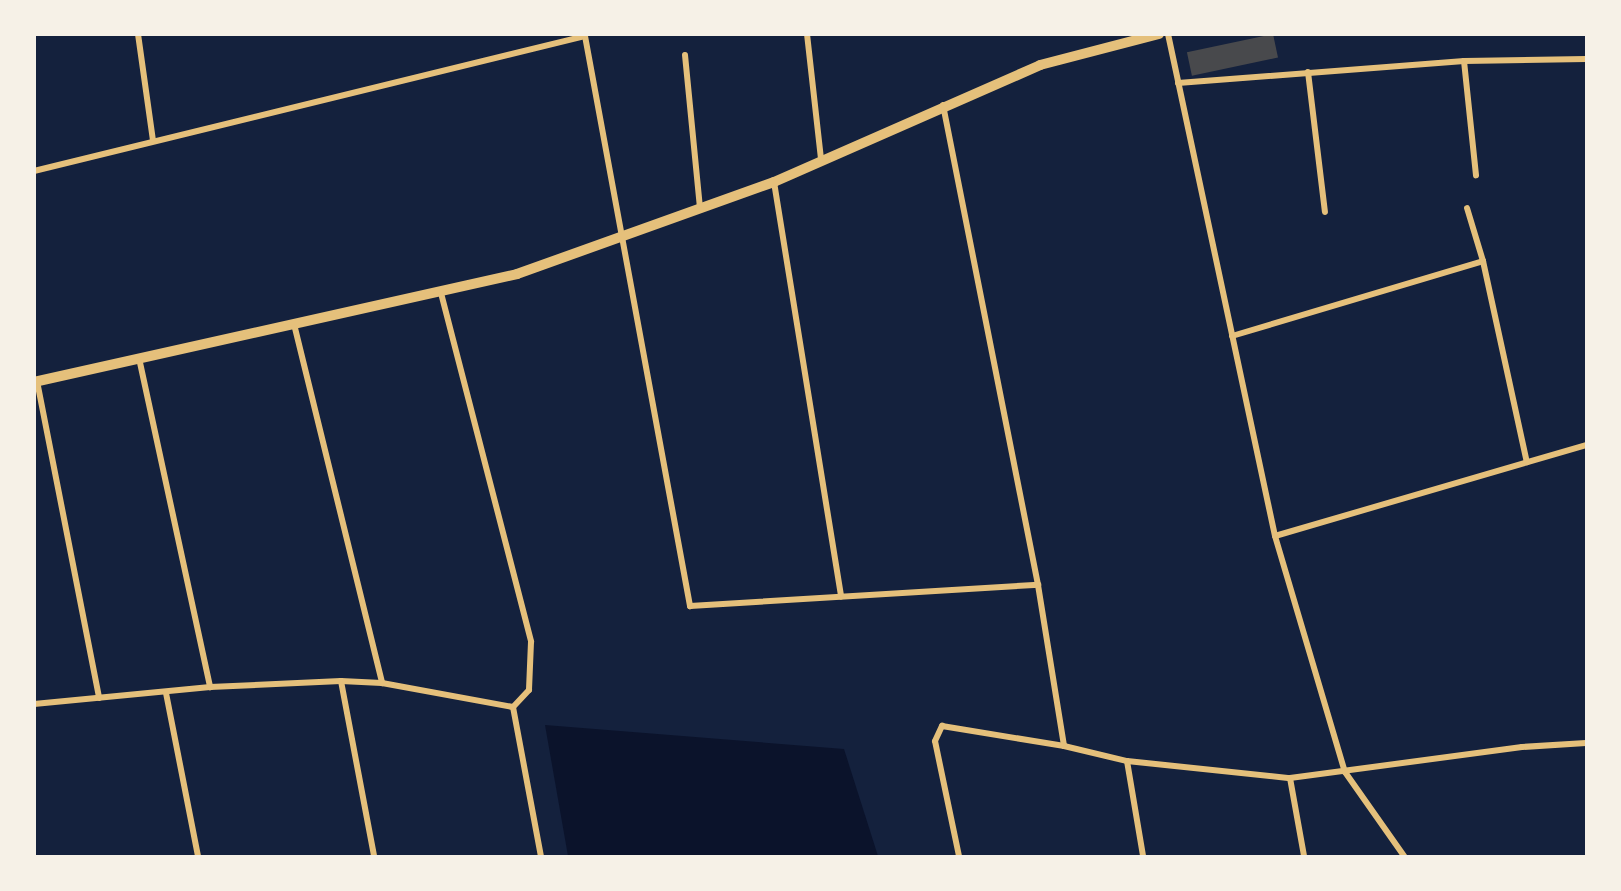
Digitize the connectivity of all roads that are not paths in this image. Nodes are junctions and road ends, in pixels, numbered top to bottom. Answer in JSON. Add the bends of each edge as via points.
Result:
{"nodes":[{"id":1,"x":138,"y":34,"type":"edge"},
{"id":2,"x":807,"y":34,"type":"edge"},
{"id":3,"x":1159,"y":34,"type":"edge"},
{"id":4,"x":1168,"y":34,"type":"edge"},
{"id":5,"x":685,"y":55,"type":"dead end"},
{"id":6,"x":1587,"y":59,"type":"edge"},
{"id":7,"x":1464,"y":61,"type":"junction"},
{"id":8,"x":1308,"y":72,"type":"junction"},
{"id":9,"x":1178,"y":83,"type":"junction"},
{"id":10,"x":943,"y":105,"type":"junction"},
{"id":11,"x":153,"y":141,"type":"junction"},
{"id":12,"x":821,"y":158,"type":"junction"},
{"id":13,"x":34,"y":171,"type":"edge"},
{"id":14,"x":1476,"y":175,"type":"dead end"},
{"id":15,"x":774,"y":182,"type":"junction"},
{"id":16,"x":700,"y":208,"type":"junction"},
{"id":17,"x":1467,"y":208,"type":"dead end"},
{"id":18,"x":1325,"y":212,"type":"dead end"},
{"id":19,"x":624,"y":238,"type":"junction"},
{"id":20,"x":1483,"y":261,"type":"junction"},
{"id":21,"x":441,"y":293,"type":"junction"},
{"id":22,"x":294,"y":324,"type":"junction"},
{"id":23,"x":1232,"y":336,"type":"junction"},
{"id":24,"x":139,"y":358,"type":"junction"},
{"id":25,"x":36,"y":381,"type":"edge"},
{"id":26,"x":1587,"y":445,"type":"edge"},
{"id":27,"x":1527,"y":462,"type":"junction"},
{"id":28,"x":1275,"y":536,"type":"junction"},
{"id":29,"x":1038,"y":585,"type":"junction"},
{"id":30,"x":841,"y":597,"type":"junction"},
{"id":31,"x":341,"y":681,"type":"junction"},
{"id":32,"x":382,"y":683,"type":"junction"},
{"id":33,"x":210,"y":687,"type":"junction"},
{"id":34,"x":165,"y":693,"type":"junction"},
{"id":35,"x":99,"y":698,"type":"junction"},
{"id":36,"x":34,"y":704,"type":"edge"},
{"id":37,"x":513,"y":707,"type":"junction"},
{"id":38,"x":1587,"y":743,"type":"edge"},
{"id":39,"x":1064,"y":746,"type":"junction"},
{"id":40,"x":1127,"y":761,"type":"junction"},
{"id":41,"x":1345,"y":772,"type":"junction"},
{"id":42,"x":1290,"y":778,"type":"junction"},
{"id":43,"x":198,"y":856,"type":"edge"},
{"id":44,"x":374,"y":856,"type":"edge"},
{"id":45,"x":541,"y":856,"type":"edge"},
{"id":46,"x":959,"y":856,"type":"edge"},
{"id":47,"x":1143,"y":856,"type":"edge"},
{"id":48,"x":1304,"y":856,"type":"edge"},
{"id":49,"x":1404,"y":856,"type":"edge"}],
"edges":[{"from":1,"to":11,"type":"street"},
{"from":2,"to":12,"type":"street"},
{"from":3,"to":10,"type":"street","via":[[1041,65]]},
{"from":4,"to":9,"type":"street"},
{"from":5,"to":16,"type":"street"},
{"from":6,"to":7,"type":"street"},
{"from":7,"to":8,"type":"street"},
{"from":7,"to":14,"type":"street"},
{"from":8,"to":9,"type":"street"},
{"from":8,"to":18,"type":"street"},
{"from":9,"to":23,"type":"street"},
{"from":10,"to":12,"type":"street"},
{"from":10,"to":29,"type":"street"},
{"from":11,"to":13,"type":"street"},
{"from":11,"to":19,"type":"street","via":[[585,36]]},
{"from":12,"to":15,"type":"street"},
{"from":15,"to":16,"type":"street"},
{"from":15,"to":30,"type":"street"},
{"from":16,"to":19,"type":"street"},
{"from":17,"to":20,"type":"street"},
{"from":19,"to":21,"type":"street","via":[[517,274]]},
{"from":19,"to":30,"type":"street","via":[[690,606]]},
{"from":20,"to":23,"type":"street"},
{"from":20,"to":27,"type":"street"},
{"from":21,"to":22,"type":"street"},
{"from":21,"to":37,"type":"street","via":[[531,642],[528,690]]},
{"from":22,"to":24,"type":"street"},
{"from":22,"to":32,"type":"street"},
{"from":23,"to":28,"type":"street"},
{"from":24,"to":25,"type":"street"},
{"from":24,"to":33,"type":"street"},
{"from":25,"to":35,"type":"street"},
{"from":26,"to":27,"type":"street"},
{"from":27,"to":28,"type":"street"},
{"from":28,"to":41,"type":"street"},
{"from":29,"to":30,"type":"street"},
{"from":29,"to":39,"type":"street"},
{"from":31,"to":32,"type":"street"},
{"from":31,"to":33,"type":"street"},
{"from":31,"to":44,"type":"street"},
{"from":32,"to":37,"type":"street"},
{"from":33,"to":34,"type":"street"},
{"from":34,"to":35,"type":"street"},
{"from":34,"to":43,"type":"street"},
{"from":35,"to":36,"type":"street"},
{"from":37,"to":45,"type":"street"},
{"from":38,"to":41,"type":"street","via":[[1522,747]]},
{"from":39,"to":40,"type":"street"},
{"from":39,"to":46,"type":"street","via":[[942,726],[935,741]]},
{"from":40,"to":42,"type":"street"},
{"from":40,"to":47,"type":"street"},
{"from":41,"to":42,"type":"street"},
{"from":41,"to":49,"type":"street"},
{"from":42,"to":48,"type":"street"}]}
